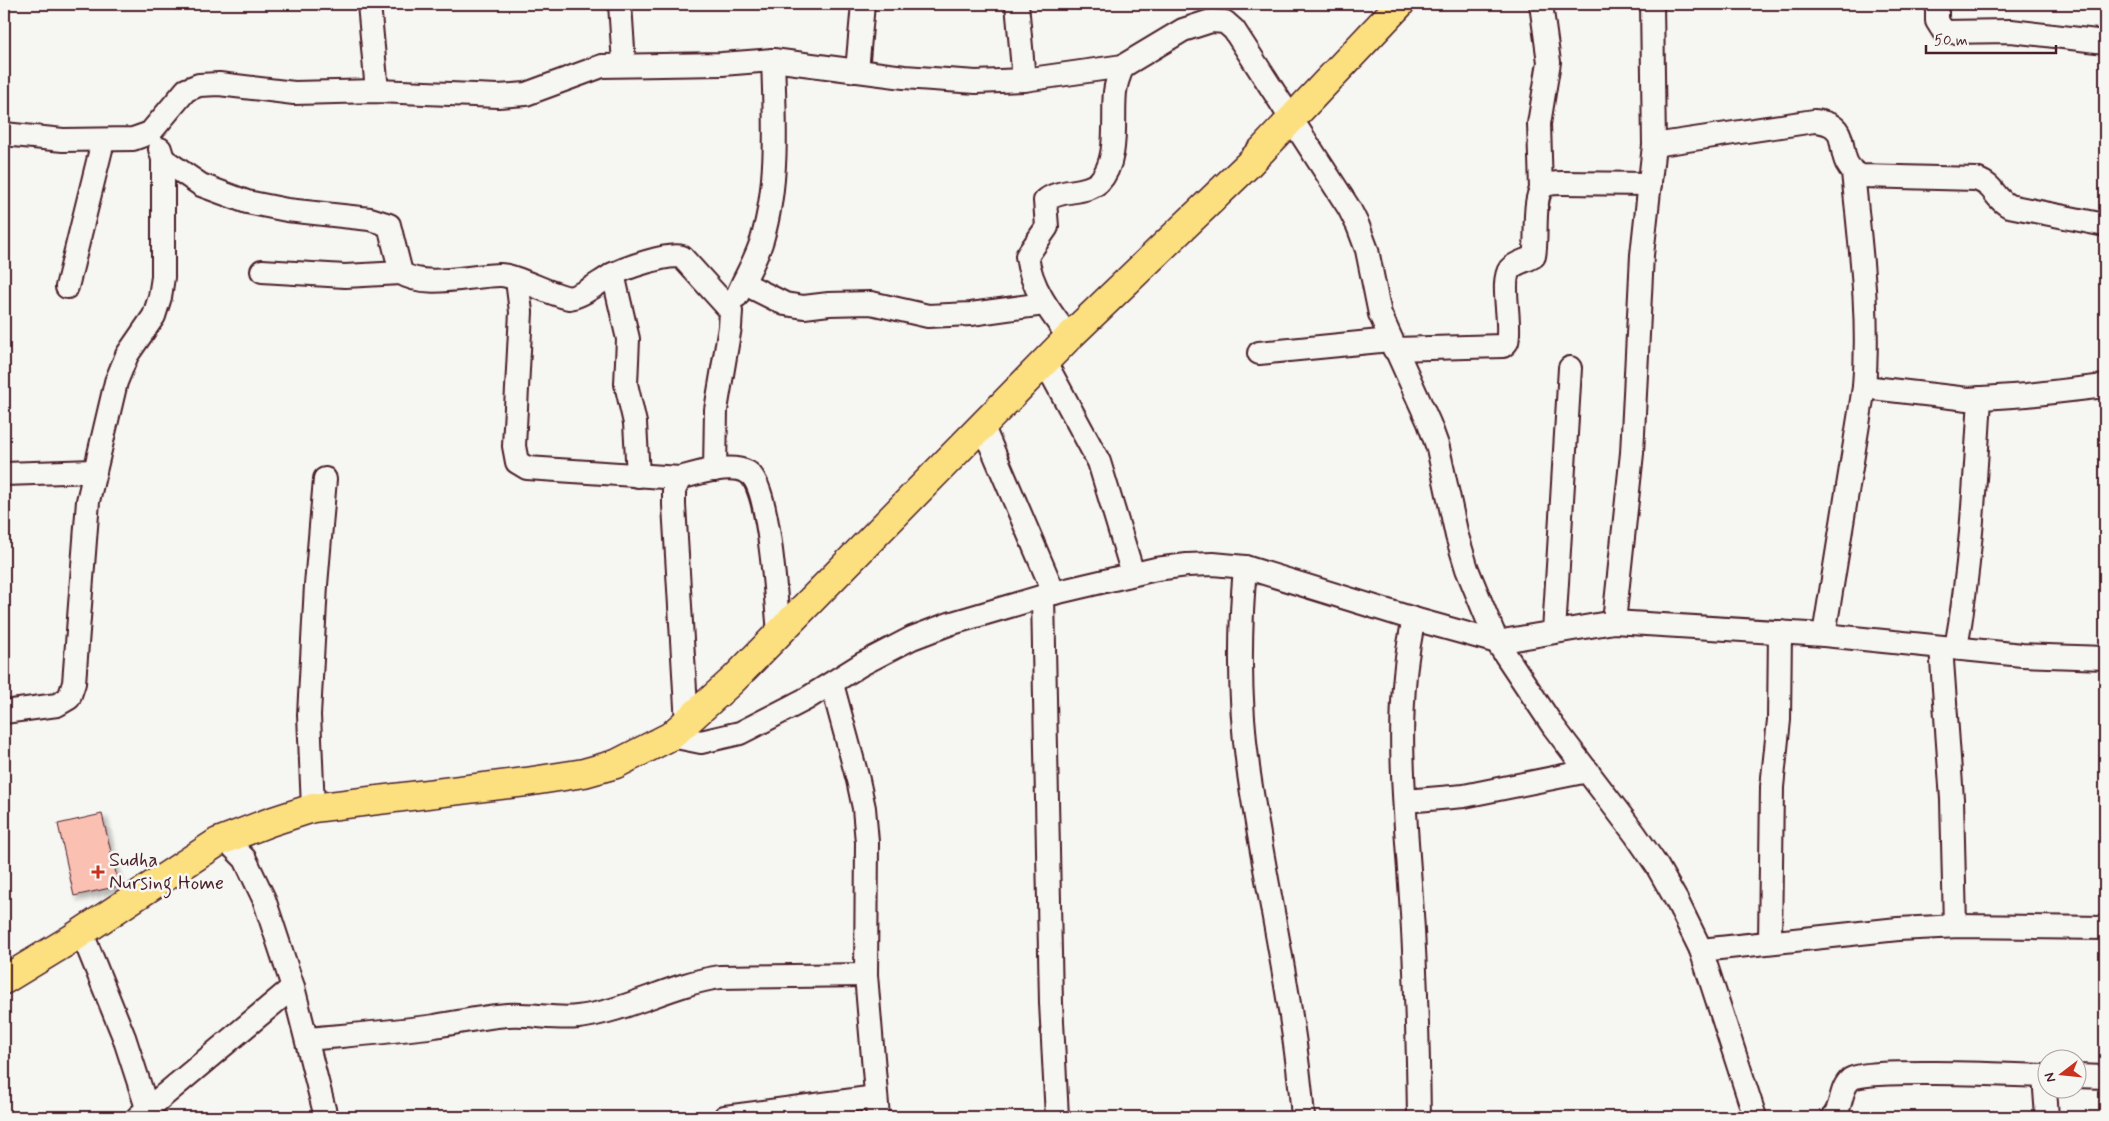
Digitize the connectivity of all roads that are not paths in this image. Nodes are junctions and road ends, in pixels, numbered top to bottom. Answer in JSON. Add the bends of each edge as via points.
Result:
{"nodes":[{"id":1,"x":369,"y":4,"type":"edge"},
{"id":2,"x":620,"y":4,"type":"edge"},
{"id":3,"x":863,"y":4,"type":"edge"},
{"id":4,"x":1017,"y":4,"type":"edge"},
{"id":5,"x":1400,"y":4,"type":"edge"},
{"id":6,"x":1541,"y":4,"type":"edge"},
{"id":7,"x":1652,"y":4,"type":"edge"},
{"id":8,"x":1936,"y":4,"type":"edge"},
{"id":9,"x":1223,"y":13,"type":"edge"},
{"id":10,"x":2105,"y":42,"type":"edge"},
{"id":11,"x":774,"y":60,"type":"junction"},
{"id":12,"x":624,"y":64,"type":"junction"},
{"id":13,"x":1124,"y":66,"type":"junction"},
{"id":14,"x":857,"y":71,"type":"junction"},
{"id":15,"x":1024,"y":80,"type":"junction"},
{"id":16,"x":377,"y":91,"type":"junction"},
{"id":17,"x":1291,"y":117,"type":"junction"},
{"id":18,"x":150,"y":132,"type":"junction"},
{"id":19,"x":4,"y":134,"type":"edge"},
{"id":20,"x":103,"y":141,"type":"junction"},
{"id":21,"x":1654,"y":145,"type":"junction"},
{"id":22,"x":163,"y":159,"type":"junction"},
{"id":23,"x":1854,"y":172,"type":"junction"},
{"id":24,"x":1650,"y":184,"type":"junction"},
{"id":25,"x":1541,"y":189,"type":"junction"},
{"id":26,"x":2105,"y":225,"type":"edge"},
{"id":27,"x":262,"y":271,"type":"dead end"},
{"id":28,"x":401,"y":273,"type":"junction"},
{"id":29,"x":613,"y":274,"type":"junction"},
{"id":30,"x":518,"y":280,"type":"junction"},
{"id":31,"x":743,"y":283,"type":"junction"},
{"id":32,"x":67,"y":287,"type":"dead end"},
{"id":33,"x":1044,"y":304,"type":"junction"},
{"id":34,"x":731,"y":311,"type":"junction"},
{"id":35,"x":1070,"y":337,"type":"junction"},
{"id":36,"x":1392,"y":344,"type":"junction"},
{"id":37,"x":1259,"y":354,"type":"dead end"},
{"id":38,"x":1045,"y":362,"type":"junction"},
{"id":39,"x":1570,"y":368,"type":"dead end"},
{"id":40,"x":2105,"y":386,"type":"edge"},
{"id":41,"x":1864,"y":387,"type":"junction"},
{"id":42,"x":1980,"y":398,"type":"junction"},
{"id":43,"x":983,"y":427,"type":"junction"},
{"id":44,"x":715,"y":470,"type":"junction"},
{"id":45,"x":95,"y":471,"type":"junction"},
{"id":46,"x":4,"y":474,"type":"edge"},
{"id":47,"x":638,"y":476,"type":"junction"},
{"id":48,"x":680,"y":478,"type":"junction"},
{"id":49,"x":325,"y":479,"type":"dead end"},
{"id":50,"x":1245,"y":567,"type":"junction"},
{"id":51,"x":1133,"y":574,"type":"junction"},
{"id":52,"x":1049,"y":595,"type":"junction"},
{"id":53,"x":1414,"y":619,"type":"junction"},
{"id":54,"x":1614,"y":622,"type":"junction"},
{"id":55,"x":1554,"y":632,"type":"junction"},
{"id":56,"x":1780,"y":632,"type":"junction"},
{"id":57,"x":779,"y":633,"type":"junction"},
{"id":58,"x":1824,"y":635,"type":"junction"},
{"id":59,"x":1498,"y":642,"type":"junction"},
{"id":60,"x":1948,"y":647,"type":"junction"},
{"id":61,"x":2105,"y":658,"type":"edge"},
{"id":62,"x":832,"y":684,"type":"junction"},
{"id":63,"x":4,"y":712,"type":"edge"},
{"id":64,"x":679,"y":730,"type":"junction"},
{"id":65,"x":1588,"y":771,"type":"junction"},
{"id":66,"x":1405,"y":801,"type":"junction"},
{"id":67,"x":313,"y":808,"type":"junction"},
{"id":68,"x":231,"y":840,"type":"junction"},
{"id":69,"x":1955,"y":926,"type":"junction"},
{"id":70,"x":2105,"y":928,"type":"edge"},
{"id":71,"x":1770,"y":942,"type":"junction"},
{"id":72,"x":86,"y":943,"type":"junction"},
{"id":73,"x":1701,"y":950,"type":"junction"},
{"id":74,"x":866,"y":975,"type":"junction"},
{"id":75,"x":4,"y":980,"type":"edge"},
{"id":76,"x":293,"y":987,"type":"junction"},
{"id":77,"x":4,"y":991,"type":"edge"},
{"id":78,"x":307,"y":1039,"type":"junction"},
{"id":79,"x":2036,"y":1076,"type":"edge"},
{"id":80,"x":2086,"y":1076,"type":"edge"},
{"id":81,"x":2105,"y":1077,"type":"edge"},
{"id":82,"x":2046,"y":1098,"type":"edge"},
{"id":83,"x":877,"y":1107,"type":"edge"},
{"id":84,"x":145,"y":1115,"type":"edge"},
{"id":85,"x":326,"y":1117,"type":"edge"},
{"id":86,"x":726,"y":1117,"type":"edge"},
{"id":87,"x":1057,"y":1117,"type":"edge"},
{"id":88,"x":1303,"y":1117,"type":"edge"},
{"id":89,"x":1419,"y":1117,"type":"edge"},
{"id":90,"x":1756,"y":1117,"type":"edge"},
{"id":91,"x":1833,"y":1117,"type":"edge"},
{"id":92,"x":2047,"y":1117,"type":"edge"}],
"edges":[{"from":1,"to":16,"type":"street"},
{"from":2,"to":12,"type":"street"},
{"from":3,"to":14,"type":"street"},
{"from":4,"to":15,"type":"street"},
{"from":5,"to":17,"type":"main road"},
{"from":6,"to":25,"type":"street","via":[[1549,62],[1539,124]]},
{"from":7,"to":21,"type":"street"},
{"from":8,"to":10,"type":"street","via":[[1937,21],[1944,32],[2011,30]]},
{"from":9,"to":13,"type":"street","via":[[1211,22],[1183,30]]},
{"from":9,"to":17,"type":"street"},
{"from":11,"to":12,"type":"street","via":[[722,64]]},
{"from":11,"to":14,"type":"street"},
{"from":11,"to":31,"type":"street","via":[[774,149],[768,218],[755,261]]},
{"from":12,"to":16,"type":"street","via":[[602,66],[526,94],[498,96]]},
{"from":13,"to":15,"type":"street"},
{"from":13,"to":33,"type":"street","via":[[1115,91],[1112,151],[1104,174],[1098,183],[1056,194],[1045,201],[1047,227],[1027,256]]},
{"from":14,"to":15,"type":"street","via":[[976,82]]},
{"from":16,"to":18,"type":"street","via":[[294,93],[219,84],[199,85],[186,90]]},
{"from":17,"to":35,"type":"main road","via":[[1248,165]]},
{"from":17,"to":36,"type":"street","via":[[1358,226],[1368,250],[1380,314]]},
{"from":18,"to":20,"type":"street","via":[[133,139]]},
{"from":18,"to":22,"type":"street"},
{"from":19,"to":20,"type":"street"},
{"from":20,"to":32,"type":"street"},
{"from":21,"to":23,"type":"street","via":[[1825,122],[1835,126],[1846,165]]},
{"from":21,"to":24,"type":"street"},
{"from":22,"to":28,"type":"street","via":[[201,185],[247,202],[370,219],[389,225]]},
{"from":22,"to":45,"type":"street","via":[[163,276],[160,297],[154,316],[126,355],[116,382]]},
{"from":23,"to":26,"type":"street","via":[[1871,178],[1976,179],[1989,184],[2000,201],[2009,206]]},
{"from":23,"to":41,"type":"street","via":[[1867,330]]},
{"from":24,"to":25,"type":"street","via":[[1562,183],[1547,184]]},
{"from":24,"to":54,"type":"street","via":[[1642,255],[1632,453]]},
{"from":25,"to":36,"type":"street","via":[[1537,198],[1534,256],[1511,268],[1506,278],[1508,342],[1496,346]]},
{"from":27,"to":28,"type":"street","via":[[345,276]]},
{"from":28,"to":30,"type":"street","via":[[408,278],[426,279],[500,274]]},
{"from":29,"to":30,"type":"street","via":[[578,296],[569,298]]},
{"from":29,"to":34,"type":"street","via":[[665,257],[682,257]]},
{"from":29,"to":47,"type":"street","via":[[628,339],[626,384],[636,423]]},
{"from":30,"to":47,"type":"street","via":[[521,312],[514,446],[518,462],[527,468]]},
{"from":31,"to":33,"type":"street","via":[[785,304],[804,307],[870,304],[928,316]]},
{"from":31,"to":34,"type":"street"},
{"from":33,"to":35,"type":"street"},
{"from":34,"to":44,"type":"street","via":[[716,410]]},
{"from":35,"to":38,"type":"main road"},
{"from":36,"to":37,"type":"street"},
{"from":36,"to":59,"type":"street","via":[[1438,448],[1467,569]]},
{"from":38,"to":43,"type":"main road"},
{"from":38,"to":51,"type":"street","via":[[1100,462]]},
{"from":39,"to":55,"type":"street"},
{"from":40,"to":42,"type":"street"},
{"from":41,"to":42,"type":"street"},
{"from":41,"to":58,"type":"street"},
{"from":42,"to":60,"type":"street","via":[[1966,590]]},
{"from":43,"to":52,"type":"street"},
{"from":43,"to":57,"type":"main road"},
{"from":44,"to":48,"type":"street"},
{"from":44,"to":57,"type":"street","via":[[741,470],[749,472],[757,480],[762,494]]},
{"from":45,"to":46,"type":"street"},
{"from":45,"to":63,"type":"street","via":[[85,522],[74,683],[69,698],[57,705]]},
{"from":47,"to":48,"type":"street"},
{"from":48,"to":64,"type":"street","via":[[674,491]]},
{"from":49,"to":67,"type":"street","via":[[310,716]]},
{"from":50,"to":51,"type":"street","via":[[1187,565]]},
{"from":50,"to":53,"type":"street"},
{"from":50,"to":88,"type":"street","via":[[1240,615],[1244,726]]},
{"from":51,"to":52,"type":"street"},
{"from":52,"to":62,"type":"street","via":[[948,624],[912,638]]},
{"from":52,"to":87,"type":"street","via":[[1051,1003]]},
{"from":53,"to":59,"type":"street"},
{"from":53,"to":66,"type":"street","via":[[1403,684]]},
{"from":54,"to":55,"type":"street"},
{"from":54,"to":56,"type":"street"},
{"from":55,"to":59,"type":"street"},
{"from":56,"to":58,"type":"street"},
{"from":56,"to":71,"type":"street","via":[[1779,720],[1772,787]]},
{"from":57,"to":64,"type":"main road"},
{"from":58,"to":60,"type":"street"},
{"from":59,"to":65,"type":"street","via":[[1553,726]]},
{"from":60,"to":61,"type":"street","via":[[2022,655]]},
{"from":60,"to":69,"type":"street"},
{"from":62,"to":64,"type":"street","via":[[740,733],[701,742]]},
{"from":62,"to":74,"type":"street","via":[[864,808],[867,842]]},
{"from":64,"to":67,"type":"main road","via":[[616,764],[584,773]]},
{"from":65,"to":66,"type":"street","via":[[1464,796]]},
{"from":65,"to":73,"type":"street","via":[[1657,866]]},
{"from":66,"to":89,"type":"street","via":[[1416,981]]},
{"from":67,"to":68,"type":"main road","via":[[270,822]]},
{"from":68,"to":72,"type":"main road","via":[[224,852]]},
{"from":68,"to":75,"type":"main road","via":[[218,842]]},
{"from":68,"to":76,"type":"street","via":[[246,859],[255,878]]},
{"from":69,"to":70,"type":"street"},
{"from":69,"to":71,"type":"street"},
{"from":71,"to":73,"type":"street"},
{"from":72,"to":77,"type":"main road"},
{"from":72,"to":84,"type":"street","via":[[124,1037]]},
{"from":73,"to":90,"type":"street"},
{"from":74,"to":78,"type":"street","via":[[720,977],[690,983],[604,1013],[577,1018],[506,1014],[434,1026]]},
{"from":74,"to":83,"type":"street"},
{"from":76,"to":78,"type":"street"},
{"from":76,"to":84,"type":"street"},
{"from":78,"to":85,"type":"street"},
{"from":79,"to":91,"type":"street","via":[[1861,1075],[1851,1079],[1844,1088],[1841,1103]]},
{"from":80,"to":81,"type":"street"},
{"from":82,"to":92,"type":"street"},
{"from":83,"to":86,"type":"street"}]}
